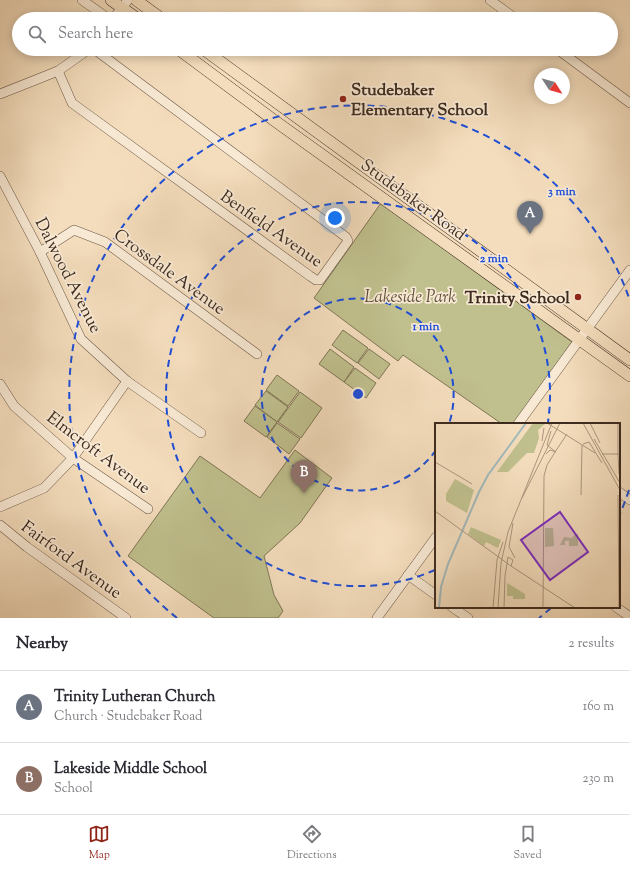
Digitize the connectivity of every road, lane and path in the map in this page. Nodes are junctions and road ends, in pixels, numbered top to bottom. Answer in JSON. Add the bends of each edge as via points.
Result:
{"nodes":[{"id":1,"x":82,"y":0,"type":"edge"},
{"id":2,"x":112,"y":0,"type":"edge"},
{"id":3,"x":136,"y":0,"type":"edge"},
{"id":4,"x":490,"y":0,"type":"edge"},
{"id":5,"x":125,"y":4,"type":"edge"},
{"id":6,"x":98,"y":12,"type":"edge"},
{"id":7,"x":119,"y":12,"type":"edge"},
{"id":8,"x":132,"y":12,"type":"edge"},
{"id":9,"x":152,"y":12,"type":"edge"},
{"id":10,"x":506,"y":12,"type":"edge"},
{"id":11,"x":79,"y":56,"type":"edge"},
{"id":12,"x":103,"y":56,"type":"edge"},
{"id":13,"x":187,"y":56,"type":"edge"},
{"id":14,"x":213,"y":56,"type":"edge"},
{"id":15,"x":566,"y":56,"type":"edge"},
{"id":16,"x":58,"y":71,"type":"junction"},
{"id":17,"x":0,"y":94,"type":"edge"},
{"id":18,"x":630,"y":103,"type":"edge"},
{"id":19,"x":0,"y":176,"type":"edge"},
{"id":20,"x":40,"y":252,"type":"junction"},
{"id":21,"x":630,"y":270,"type":"edge"},
{"id":22,"x":588,"y":328,"type":"junction"},
{"id":23,"x":580,"y":339,"type":"junction"},
{"id":24,"x":257,"y":354,"type":"dead end"},
{"id":25,"x":630,"y":360,"type":"edge"},
{"id":26,"x":630,"y":376,"type":"edge"},
{"id":27,"x":127,"y":381,"type":"junction"},
{"id":28,"x":0,"y":384,"type":"edge"},
{"id":29,"x":521,"y":423,"type":"edge"},
{"id":30,"x":201,"y":433,"type":"dead end"},
{"id":31,"x":74,"y":458,"type":"junction"},
{"id":32,"x":620,"y":493,"type":"edge"},
{"id":33,"x":630,"y":500,"type":"edge"},
{"id":34,"x":0,"y":506,"type":"edge"},
{"id":35,"x":148,"y":509,"type":"dead end"},
{"id":36,"x":0,"y":525,"type":"edge"},
{"id":37,"x":435,"y":538,"type":"edge"},
{"id":38,"x":408,"y":575,"type":"junction"},
{"id":39,"x":435,"y":594,"type":"edge"},
{"id":40,"x":453,"y":608,"type":"edge"},
{"id":41,"x":617,"y":608,"type":"edge"},
{"id":42,"x":630,"y":617,"type":"edge"},
{"id":43,"x":126,"y":618,"type":"edge"},
{"id":44,"x":377,"y":618,"type":"edge"},
{"id":45,"x":468,"y":618,"type":"edge"}],
"edges":[{"from":1,"to":6,"type":"street"},
{"from":2,"to":5,"type":"main road"},
{"from":3,"to":9,"type":"main road"},
{"from":4,"to":10,"type":"street"},
{"from":5,"to":7,"type":"street"},
{"from":5,"to":8,"type":"main road"},
{"from":11,"to":16,"type":"street"},
{"from":12,"to":16,"type":"street","name":"Benfield Avenue","via":[[346,237],[348,242],[320,280],[310,276],[72,103]]},
{"from":13,"to":23,"type":"main road","name":"Studebaker Road"},
{"from":14,"to":22,"type":"main road","name":"Studebaker Road"},
{"from":15,"to":18,"type":"street"},
{"from":16,"to":17,"type":"street"},
{"from":19,"to":20,"type":"street","name":"Dalwood Avenue"},
{"from":20,"to":24,"type":"street","name":"Crossdale Avenue","via":[[74,230],[105,242]]},
{"from":20,"to":27,"type":"street","name":"Dalwood Avenue","via":[[81,339]]},
{"from":21,"to":22,"type":"street"},
{"from":22,"to":23,"type":"street"},
{"from":22,"to":25,"type":"main road","name":"Studebaker Road"},
{"from":23,"to":26,"type":"main road","name":"Studebaker Road"},
{"from":23,"to":29,"type":"street"},
{"from":27,"to":30,"type":"street","name":"Dalwood Avenue"},
{"from":27,"to":31,"type":"street"},
{"from":28,"to":31,"type":"street","name":"Elmcroft Avenue","via":[[14,406]]},
{"from":31,"to":34,"type":"street","via":[[44,488]]},
{"from":31,"to":35,"type":"street","name":"Elmcroft Avenue"},
{"from":32,"to":33,"type":"street"},
{"from":36,"to":43,"type":"street","name":"Fairford Avenue"},
{"from":37,"to":38,"type":"street"},
{"from":38,"to":39,"type":"street"},
{"from":38,"to":44,"type":"street"},
{"from":40,"to":45,"type":"street"},
{"from":41,"to":42,"type":"street"}]}
